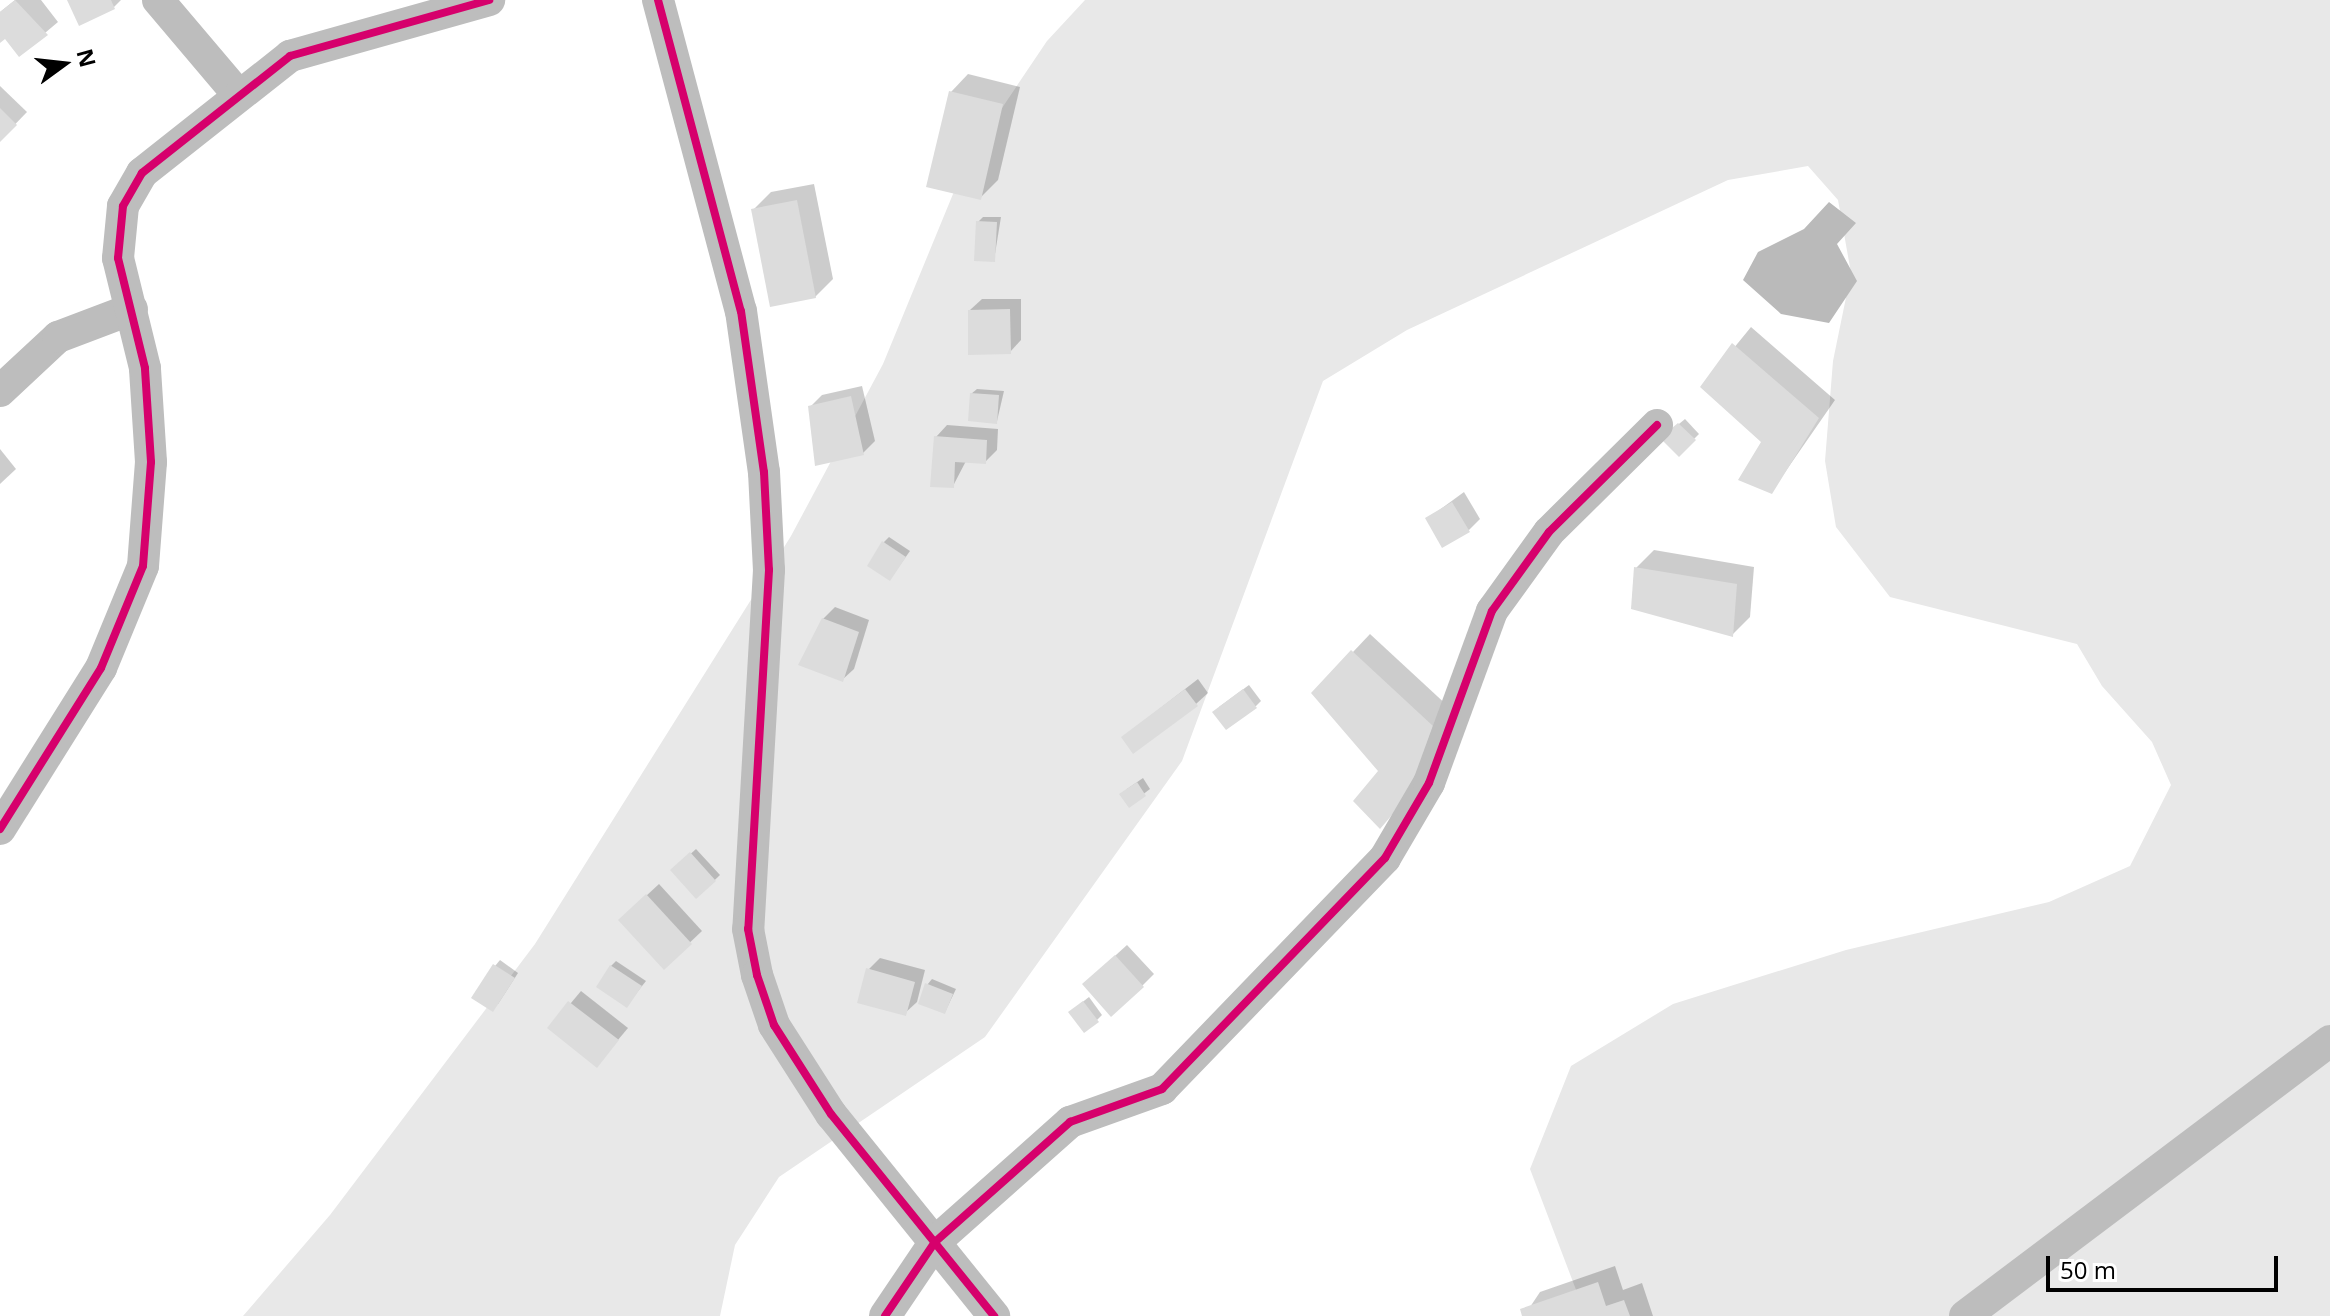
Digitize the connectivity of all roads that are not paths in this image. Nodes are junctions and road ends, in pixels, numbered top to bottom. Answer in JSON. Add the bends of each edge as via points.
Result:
{"nodes":[{"id":1,"x":158,"y":0,"type":"edge"},
{"id":2,"x":489,"y":0,"type":"edge"},
{"id":3,"x":658,"y":0,"type":"edge"},
{"id":4,"x":236,"y":92,"type":"junction"},
{"id":5,"x":132,"y":309,"type":"junction"},
{"id":6,"x":0,"y":391,"type":"edge"},
{"id":7,"x":1657,"y":425,"type":"dead end"},
{"id":8,"x":0,"y":829,"type":"edge"},
{"id":9,"x":2330,"y":1041,"type":"edge"},
{"id":10,"x":935,"y":1242,"type":"junction"},
{"id":11,"x":885,"y":1316,"type":"edge"},
{"id":12,"x":994,"y":1316,"type":"edge"},
{"id":13,"x":1965,"y":1316,"type":"edge"}],
"edges":[{"from":1,"to":4,"type":"street"},
{"from":2,"to":4,"type":"street","via":[[322,43]]},
{"from":3,"to":10,"type":"street","via":[[741,311],[764,472],[769,570],[749,901],[757,975],[774,1025],[831,1114]]},
{"from":4,"to":5,"type":"street","via":[[142,173],[123,206],[118,258]]},
{"from":5,"to":6,"type":"street","via":[[58,337]]},
{"from":5,"to":8,"type":"street","via":[[151,462],[143,566],[101,668]]},
{"from":7,"to":10,"type":"street","via":[[1549,532],[1492,611],[1429,783],[1385,858],[1162,1089],[1070,1122]]},
{"from":9,"to":13,"type":"street"},
{"from":10,"to":11,"type":"street"},
{"from":10,"to":12,"type":"street"}]}
